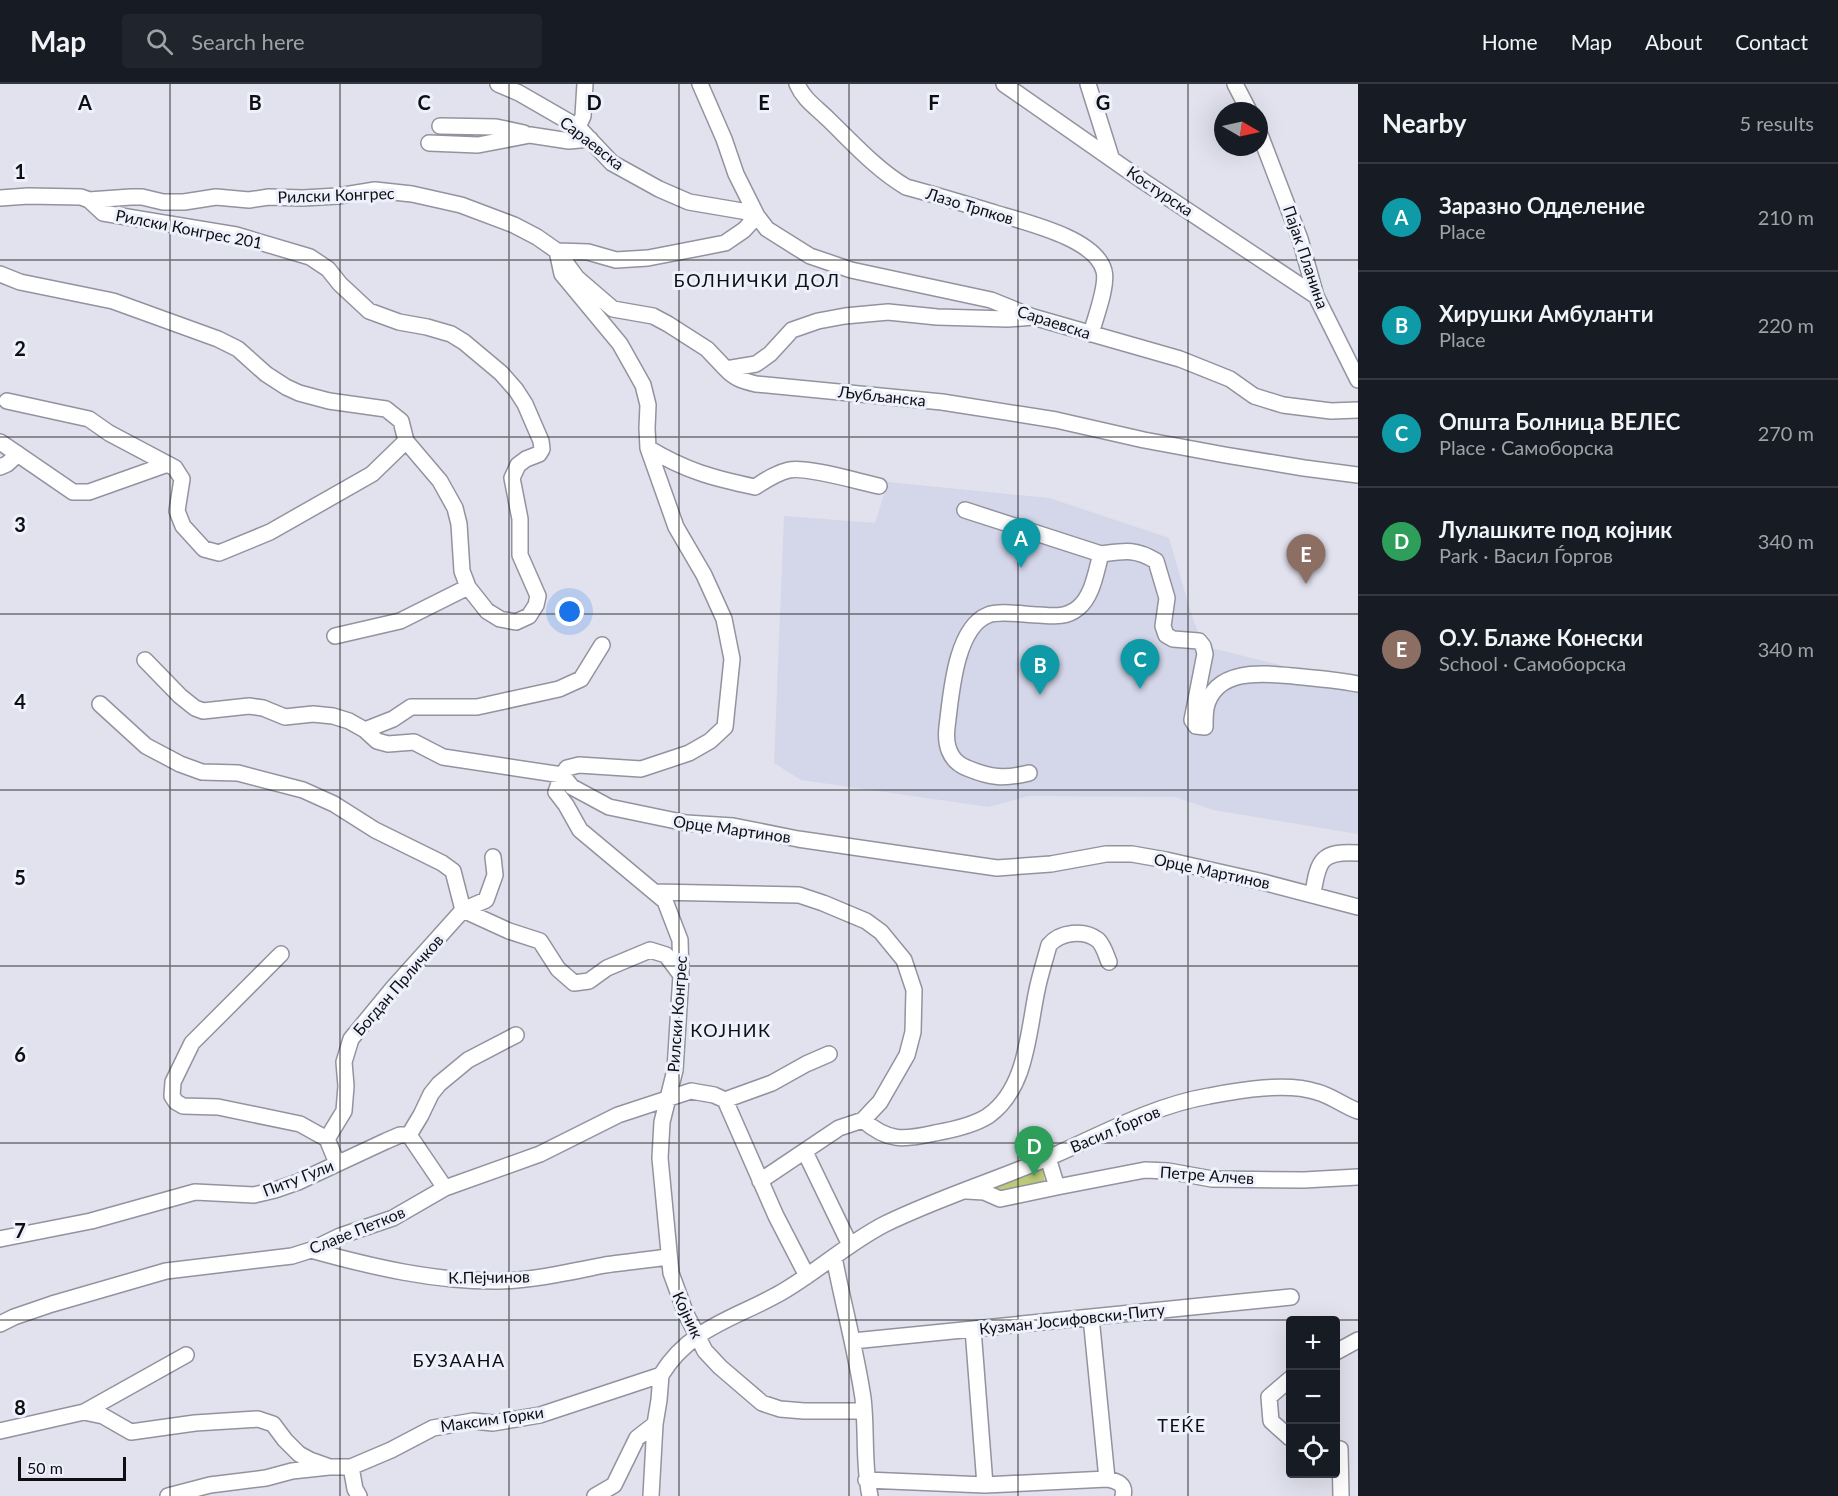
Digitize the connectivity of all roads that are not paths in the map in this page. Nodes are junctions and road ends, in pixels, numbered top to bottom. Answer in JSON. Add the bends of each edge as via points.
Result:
{"nodes":[{"id":1,"x":498,"y":84,"type":"edge"},
{"id":2,"x":585,"y":84,"type":"edge"},
{"id":3,"x":700,"y":84,"type":"edge"},
{"id":4,"x":797,"y":84,"type":"edge"},
{"id":5,"x":1004,"y":84,"type":"edge"},
{"id":6,"x":1088,"y":84,"type":"edge"},
{"id":7,"x":1235,"y":84,"type":"edge"},
{"id":8,"x":1244,"y":102,"type":"edge"},
{"id":9,"x":440,"y":126,"type":"dead end"},
{"id":10,"x":579,"y":127,"type":"junction"},
{"id":11,"x":530,"y":135,"type":"junction"},
{"id":12,"x":590,"y":139,"type":"junction"},
{"id":13,"x":429,"y":143,"type":"dead end"},
{"id":14,"x":1268,"y":155,"type":"edge"},
{"id":15,"x":1111,"y":157,"type":"junction"},
{"id":16,"x":0,"y":198,"type":"edge"},
{"id":17,"x":89,"y":200,"type":"junction"},
{"id":18,"x":757,"y":216,"type":"junction"},
{"id":19,"x":557,"y":251,"type":"junction"},
{"id":20,"x":0,"y":274,"type":"edge"},
{"id":21,"x":1316,"y":296,"type":"junction"},
{"id":22,"x":1033,"y":317,"type":"junction"},
{"id":23,"x":1091,"y":334,"type":"junction"},
{"id":24,"x":726,"y":369,"type":"junction"},
{"id":25,"x":1358,"y":380,"type":"edge"},
{"id":26,"x":7,"y":401,"type":"dead end"},
{"id":27,"x":1358,"y":410,"type":"edge"},
{"id":28,"x":406,"y":441,"type":"junction"},
{"id":29,"x":0,"y":442,"type":"edge"},
{"id":30,"x":648,"y":448,"type":"junction"},
{"id":31,"x":18,"y":454,"type":"junction"},
{"id":32,"x":165,"y":465,"type":"junction"},
{"id":33,"x":0,"y":467,"type":"edge"},
{"id":34,"x":1358,"y":475,"type":"edge"},
{"id":35,"x":879,"y":486,"type":"dead end"},
{"id":36,"x":965,"y":510,"type":"dead end"},
{"id":37,"x":1101,"y":554,"type":"junction"},
{"id":38,"x":468,"y":587,"type":"junction"},
{"id":39,"x":336,"y":636,"type":"dead end"},
{"id":40,"x":602,"y":645,"type":"dead end"},
{"id":41,"x":145,"y":660,"type":"dead end"},
{"id":42,"x":1358,"y":684,"type":"edge"},
{"id":43,"x":100,"y":704,"type":"dead end"},
{"id":44,"x":365,"y":730,"type":"junction"},
{"id":45,"x":1029,"y":773,"type":"dead end"},
{"id":46,"x":562,"y":775,"type":"junction"},
{"id":47,"x":1358,"y":853,"type":"edge"},
{"id":48,"x":493,"y":856,"type":"dead end"},
{"id":49,"x":655,"y":892,"type":"junction"},
{"id":50,"x":1313,"y":894,"type":"junction"},
{"id":51,"x":1358,"y":907,"type":"edge"},
{"id":52,"x":463,"y":910,"type":"junction"},
{"id":53,"x":281,"y":954,"type":"dead end"},
{"id":54,"x":1109,"y":962,"type":"dead end"},
{"id":55,"x":681,"y":975,"type":"junction"},
{"id":56,"x":516,"y":1035,"type":"dead end"},
{"id":57,"x":829,"y":1054,"type":"dead end"},
{"id":58,"x":668,"y":1100,"type":"junction"},
{"id":59,"x":724,"y":1100,"type":"junction"},
{"id":60,"x":1358,"y":1111,"type":"edge"},
{"id":61,"x":863,"y":1120,"type":"junction"},
{"id":62,"x":409,"y":1135,"type":"junction"},
{"id":63,"x":327,"y":1138,"type":"junction"},
{"id":64,"x":805,"y":1152,"type":"junction"},
{"id":65,"x":1048,"y":1158,"type":"junction"},
{"id":66,"x":337,"y":1163,"type":"junction"},
{"id":67,"x":1358,"y":1177,"type":"edge"},
{"id":68,"x":760,"y":1181,"type":"junction"},
{"id":69,"x":1057,"y":1187,"type":"junction"},
{"id":70,"x":445,"y":1188,"type":"junction"},
{"id":71,"x":964,"y":1191,"type":"junction"},
{"id":72,"x":0,"y":1239,"type":"edge"},
{"id":73,"x":850,"y":1245,"type":"junction"},
{"id":74,"x":311,"y":1250,"type":"junction"},
{"id":75,"x":668,"y":1257,"type":"junction"},
{"id":76,"x":834,"y":1257,"type":"junction"},
{"id":77,"x":807,"y":1276,"type":"junction"},
{"id":78,"x":1291,"y":1297,"type":"dead end"},
{"id":79,"x":1091,"y":1317,"type":"junction"},
{"id":80,"x":0,"y":1324,"type":"edge"},
{"id":81,"x":973,"y":1329,"type":"junction"},
{"id":82,"x":697,"y":1335,"type":"junction"},
{"id":83,"x":1358,"y":1340,"type":"edge"},
{"id":84,"x":853,"y":1341,"type":"junction"},
{"id":85,"x":1340,"y":1349,"type":"edge"},
{"id":86,"x":186,"y":1355,"type":"dead end"},
{"id":87,"x":661,"y":1375,"type":"junction"},
{"id":88,"x":1286,"y":1382,"type":"edge"},
{"id":89,"x":864,"y":1411,"type":"junction"},
{"id":90,"x":84,"y":1412,"type":"junction"},
{"id":91,"x":655,"y":1424,"type":"junction"},
{"id":92,"x":0,"y":1431,"type":"edge"},
{"id":93,"x":1286,"y":1434,"type":"edge"},
{"id":94,"x":1340,"y":1449,"type":"edge"},
{"id":95,"x":329,"y":1467,"type":"junction"},
{"id":96,"x":351,"y":1467,"type":"junction"},
{"id":97,"x":1107,"y":1479,"type":"junction"},
{"id":98,"x":866,"y":1480,"type":"junction"},
{"id":99,"x":986,"y":1485,"type":"junction"},
{"id":100,"x":168,"y":1496,"type":"edge"},
{"id":101,"x":359,"y":1496,"type":"edge"},
{"id":102,"x":595,"y":1496,"type":"edge"},
{"id":103,"x":651,"y":1496,"type":"edge"},
{"id":104,"x":870,"y":1496,"type":"edge"},
{"id":105,"x":1123,"y":1496,"type":"edge"},
{"id":106,"x":1341,"y":1496,"type":"edge"}],
"edges":[{"from":1,"to":10,"type":"street","name":"Сараевска"},
{"from":2,"to":10,"type":"street"},
{"from":3,"to":18,"type":"street","name":"Сараевска"},
{"from":4,"to":23,"type":"street","name":"Лазо Трпков","via":[[811,104],[867,157],[906,187],[1053,231],[1087,249],[1105,273]]},
{"from":5,"to":15,"type":"street","name":"Костурска"},
{"from":6,"to":15,"type":"street"},
{"from":7,"to":8,"type":"street"},
{"from":9,"to":11,"type":"street","via":[[496,126]]},
{"from":10,"to":12,"type":"street","name":"Сараевска"},
{"from":11,"to":12,"type":"street","via":[[570,141]]},
{"from":11,"to":13,"type":"street","via":[[478,145]]},
{"from":12,"to":18,"type":"street","name":"Сараевска","via":[[612,163],[676,197]]},
{"from":14,"to":21,"type":"street","name":"Пајак Планина","via":[[1300,238]]},
{"from":15,"to":21,"type":"street","name":"Костурска"},
{"from":16,"to":17,"type":"street","name":"Рилски Конгрес"},
{"from":17,"to":19,"type":"street","name":"Рилски Конгрес","via":[[142,197],[184,202],[216,197],[249,200],[392,191],[461,205],[514,225]]},
{"from":17,"to":38,"type":"street","name":"Рилски Конгрес 201","via":[[103,213],[236,235],[310,257],[328,269],[369,311],[451,334],[501,373],[525,404],[541,441],[539,454],[518,465],[512,478],[520,555],[538,596],[529,615],[516,622],[487,611]]},
{"from":18,"to":19,"type":"street","via":[[725,243],[648,258],[616,260],[588,252]]},
{"from":18,"to":22,"type":"street","name":"Сараевска","via":[[781,239],[829,263],[991,300]]},
{"from":19,"to":24,"type":"street","name":"Љубљанска","via":[[577,278],[613,309],[653,316],[707,349]]},
{"from":19,"to":30,"type":"street","via":[[562,274],[620,344],[643,385],[648,405]]},
{"from":20,"to":28,"type":"street","via":[[20,282],[113,301],[218,339],[299,393],[386,409],[401,421]]},
{"from":21,"to":25,"type":"street","name":"Пајак Планина"},
{"from":22,"to":23,"type":"street","name":"Сараевска"},
{"from":22,"to":24,"type":"street","via":[[888,312],[845,316],[792,330],[756,364]]},
{"from":23,"to":27,"type":"street","name":"Сараевска","via":[[1180,359],[1230,379],[1254,396],[1283,405]]},
{"from":24,"to":34,"type":"street","name":"Љубљанска","via":[[742,381],[756,384],[942,402],[1056,420],[1225,455]]},
{"from":26,"to":32,"type":"street","via":[[89,419]]},
{"from":28,"to":32,"type":"street","via":[[372,474],[270,532],[219,554],[204,549],[183,526],[177,511],[182,479],[175,468]]},
{"from":28,"to":38,"type":"street","via":[[440,481],[455,508],[462,571]]},
{"from":29,"to":31,"type":"street"},
{"from":30,"to":35,"type":"street","via":[[705,476],[755,487],[792,469]]},
{"from":30,"to":46,"type":"street","via":[[675,527],[704,575],[724,619],[732,659],[725,727],[710,741],[660,764],[641,769],[579,765],[567,768]]},
{"from":31,"to":32,"type":"street","via":[[65,488],[79,493]]},
{"from":31,"to":33,"type":"street"},
{"from":36,"to":37,"type":"street"},
{"from":37,"to":42,"type":"street","via":[[1142,553],[1156,561],[1167,598],[1163,626],[1166,635],[1199,641],[1203,646],[1205,654],[1192,720],[1196,726],[1205,727],[1206,707],[1213,694],[1224,682],[1243,674]]},
{"from":37,"to":45,"type":"street","via":[[1089,592],[1070,614],[989,614],[974,626],[961,648],[946,741],[950,754],[961,766],[986,776],[1005,778]]},
{"from":38,"to":39,"type":"street","via":[[400,621]]},
{"from":40,"to":44,"type":"street","via":[[581,679],[565,687],[477,707],[411,707]]},
{"from":41,"to":44,"type":"street","via":[[180,696],[203,711],[263,708],[285,717],[324,715],[342,718]]},
{"from":43,"to":52,"type":"street","via":[[146,746],[180,764],[202,772],[238,773],[303,790],[442,863],[453,871]]},
{"from":44,"to":46,"type":"street","via":[[378,741],[414,742],[443,757]]},
{"from":46,"to":49,"type":"street","name":"Рилски Конгрес","via":[[556,792],[580,830]]},
{"from":46,"to":50,"type":"street","name":"Орце Мартинов","via":[[572,788],[609,807],[686,823],[733,826],[997,868],[1132,854]]},
{"from":47,"to":50,"type":"street","via":[[1333,853],[1325,858],[1317,871]]},
{"from":48,"to":52,"type":"street","name":"Богдан Прличков","via":[[495,874],[486,900]]},
{"from":49,"to":55,"type":"street","name":"Рилски Конгрес","via":[[670,910],[680,940]]},
{"from":49,"to":61,"type":"street","via":[[799,896],[866,921],[881,932],[904,960],[911,980],[915,1005],[913,1032],[907,1055],[894,1079]]},
{"from":50,"to":51,"type":"street","name":"Орце Мартинов"},
{"from":52,"to":55,"type":"street","via":[[540,941],[558,969],[574,983],[589,981],[607,968],[650,950],[666,955]]},
{"from":52,"to":63,"type":"street","name":"Богдан Прличков","via":[[351,1039],[344,1062],[344,1111]]},
{"from":53,"to":63,"type":"street","via":[[192,1043],[173,1082],[172,1096],[183,1106],[219,1107],[300,1124]]},
{"from":54,"to":61,"type":"street","via":[[1103,946],[1087,935],[1062,935],[1049,945],[1015,1081],[1004,1101],[987,1117],[938,1133],[902,1139],[891,1137]]},
{"from":55,"to":58,"type":"street","name":"Рилски Конгрес","via":[[675,1071]]},
{"from":56,"to":62,"type":"street","via":[[468,1060],[439,1084]]},
{"from":57,"to":59,"type":"street","via":[[772,1083]]},
{"from":58,"to":59,"type":"street","name":"Славе Петков","via":[[699,1091]]},
{"from":58,"to":70,"type":"street","name":"Славе Петков","via":[[618,1115],[540,1154]]},
{"from":58,"to":75,"type":"street","name":"Којник","via":[[660,1158]]},
{"from":59,"to":68,"type":"street"},
{"from":60,"to":65,"type":"street","name":"Васил Ѓоргов","via":[[1333,1097],[1291,1087],[1207,1096],[1156,1110]]},
{"from":61,"to":64,"type":"street","via":[[839,1128]]},
{"from":62,"to":66,"type":"street","name":"Питу Гули","via":[[400,1135]]},
{"from":62,"to":70,"type":"street"},
{"from":63,"to":66,"type":"street"},
{"from":64,"to":68,"type":"street"},
{"from":64,"to":73,"type":"street"},
{"from":65,"to":69,"type":"street"},
{"from":65,"to":71,"type":"street","name":"Васил Ѓоргов"},
{"from":66,"to":72,"type":"street","name":"Питу Гули","via":[[298,1182],[254,1195],[195,1192],[117,1215]]},
{"from":67,"to":69,"type":"street","name":"Петре Алчев","via":[[1212,1179],[1145,1170]]},
{"from":68,"to":77,"type":"street"},
{"from":69,"to":71,"type":"street","name":"Петре Алчев","via":[[1000,1199],[984,1192]]},
{"from":70,"to":74,"type":"street","name":"Славе Петков","via":[[393,1218]]},
{"from":71,"to":73,"type":"street","name":"Васил Ѓоргов","via":[[884,1224]]},
{"from":73,"to":76,"type":"street","name":"Васил Ѓоргов"},
{"from":74,"to":75,"type":"street","name":"К.Пејчинов","via":[[416,1275],[501,1281]]},
{"from":74,"to":80,"type":"street","name":"Славе Петков","via":[[292,1256],[166,1271],[51,1304]]},
{"from":75,"to":82,"type":"street","name":"Којник","via":[[676,1290]]},
{"from":76,"to":77,"type":"street","name":"Васил Ѓоргов"},
{"from":76,"to":84,"type":"street"},
{"from":77,"to":82,"type":"street","name":"Васил Ѓоргов"},
{"from":78,"to":79,"type":"street","name":"Кузман Јосифовски-Питу"},
{"from":79,"to":81,"type":"street","name":"Кузман Јосифовски-Питу"},
{"from":79,"to":97,"type":"street"},
{"from":81,"to":84,"type":"street","name":"Кузман Јосифовски-Питу"},
{"from":81,"to":99,"type":"street"},
{"from":82,"to":87,"type":"street","via":[[671,1359]]},
{"from":82,"to":89,"type":"street","name":"Којник","via":[[720,1367],[762,1403],[804,1411]]},
{"from":83,"to":85,"type":"street"},
{"from":84,"to":89,"type":"street"},
{"from":86,"to":90,"type":"street"},
{"from":87,"to":91,"type":"street"},
{"from":87,"to":96,"type":"street","name":"Максим Горки","via":[[540,1415],[433,1428]]},
{"from":88,"to":93,"type":"street","via":[[1269,1397],[1271,1421]]},
{"from":89,"to":98,"type":"street"},
{"from":90,"to":92,"type":"street"},
{"from":90,"to":95,"type":"street","via":[[103,1416],[131,1432],[206,1422],[269,1421],[299,1454]]},
{"from":91,"to":102,"type":"street","via":[[637,1438],[614,1485]]},
{"from":91,"to":103,"type":"street"},
{"from":94,"to":106,"type":"street"},
{"from":95,"to":96,"type":"street","name":"Максим Горки"},
{"from":95,"to":100,"type":"street","name":"Максим Горки","via":[[210,1485]]},
{"from":96,"to":101,"type":"street"},
{"from":97,"to":99,"type":"street"},
{"from":97,"to":105,"type":"street","via":[[1123,1487]]},
{"from":98,"to":99,"type":"street"},
{"from":98,"to":104,"type":"street"}]}
